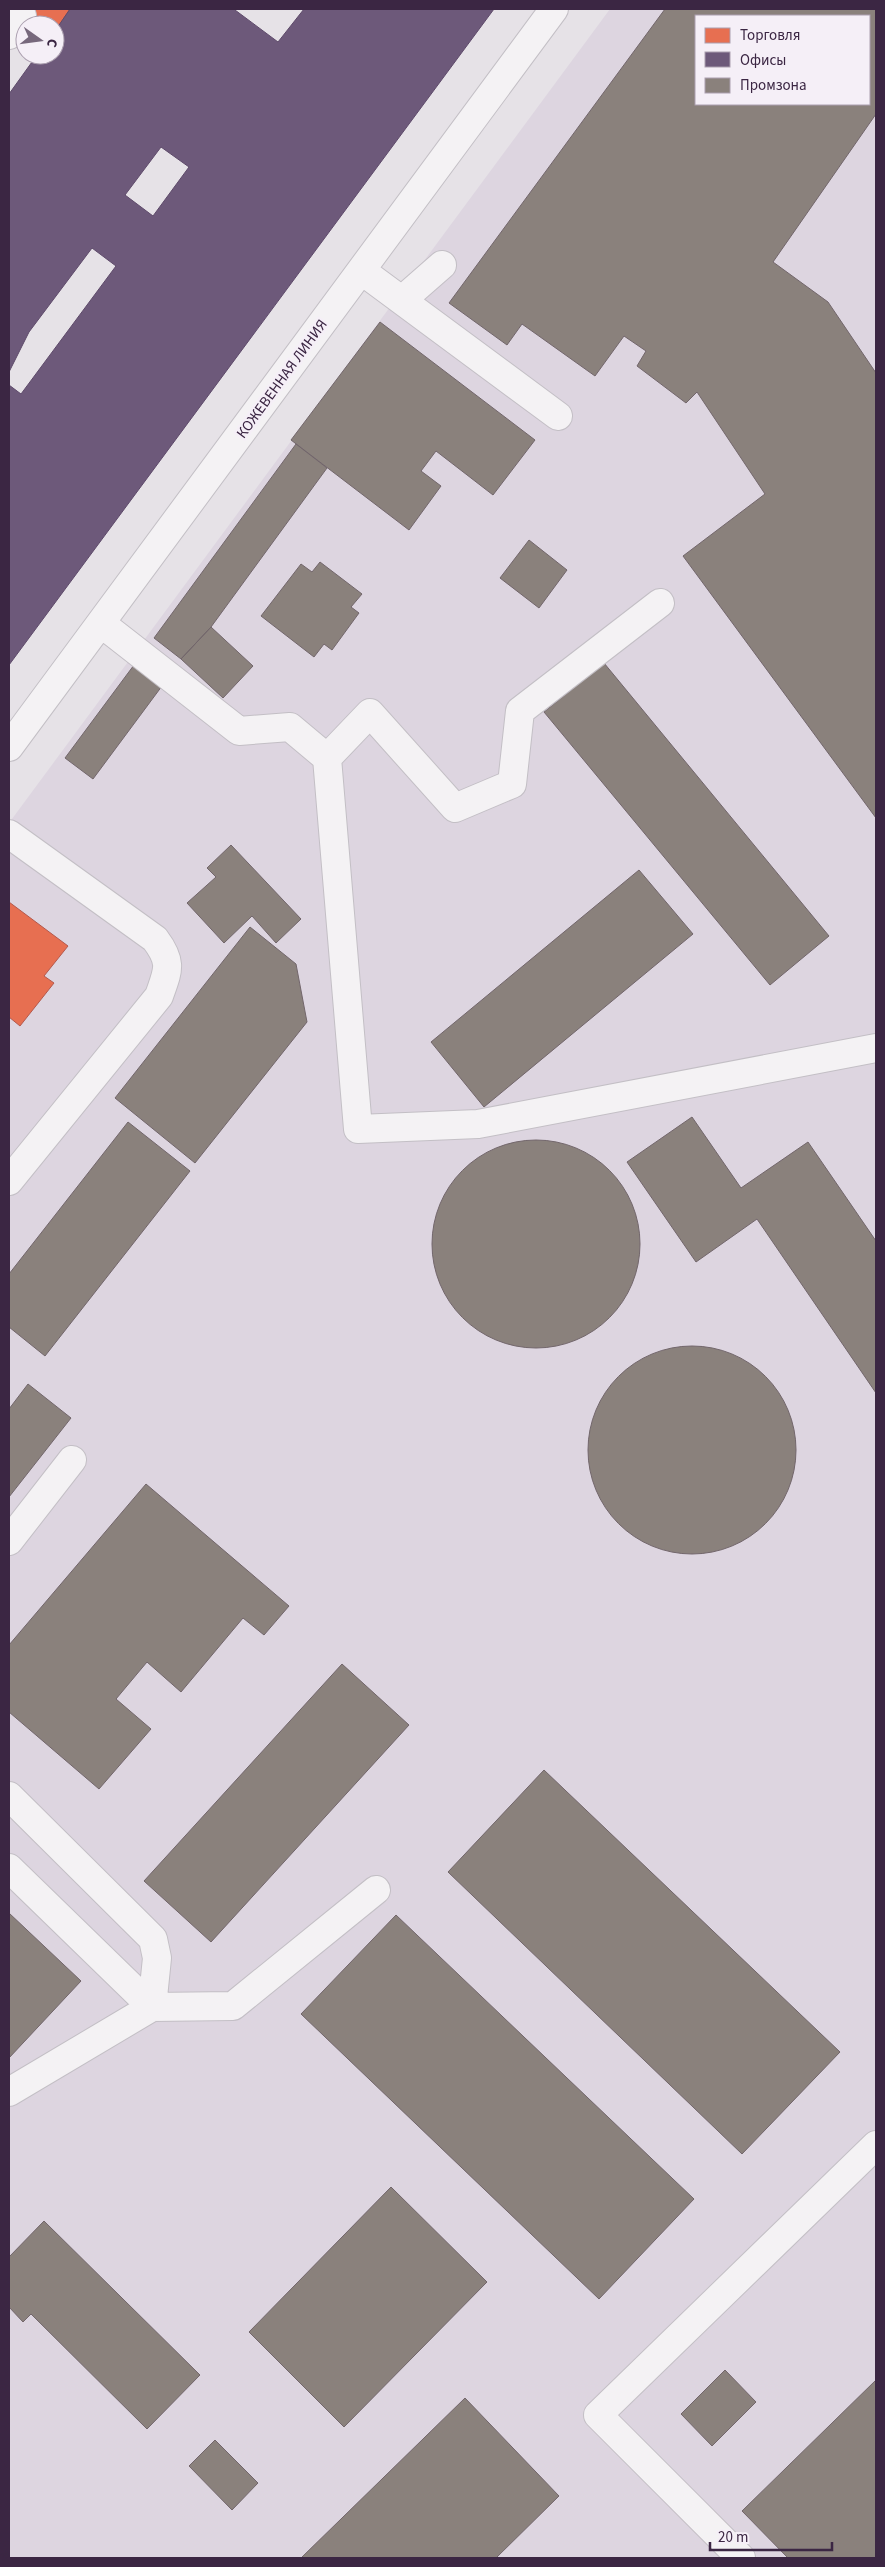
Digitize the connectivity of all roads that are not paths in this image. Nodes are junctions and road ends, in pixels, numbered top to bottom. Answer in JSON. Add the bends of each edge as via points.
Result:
{"nodes":[{"id":1,"x":554,"y":9,"type":"edge"},
{"id":2,"x":442,"y":265,"type":"dead end"},
{"id":3,"x":362,"y":271,"type":"junction"},
{"id":4,"x":402,"y":300,"type":"junction"},
{"id":5,"x":558,"y":416,"type":"dead end"},
{"id":6,"x":660,"y":603,"type":"dead end"},
{"id":7,"x":102,"y":624,"type":"junction"},
{"id":8,"x":17,"y":718,"type":"edge"},
{"id":9,"x":9,"y":747,"type":"edge"},
{"id":10,"x":327,"y":758,"type":"junction"},
{"id":11,"x":9,"y":834,"type":"edge"},
{"id":12,"x":876,"y":1048,"type":"edge"},
{"id":13,"x":9,"y":1181,"type":"edge"},
{"id":14,"x":72,"y":1460,"type":"dead end"},
{"id":15,"x":9,"y":1541,"type":"edge"},
{"id":16,"x":9,"y":1796,"type":"edge"},
{"id":17,"x":9,"y":1868,"type":"edge"},
{"id":18,"x":376,"y":1890,"type":"dead end"},
{"id":19,"x":152,"y":2007,"type":"junction"},
{"id":20,"x":9,"y":2092,"type":"edge"},
{"id":21,"x":876,"y":2145,"type":"edge"},
{"id":22,"x":741,"y":2558,"type":"edge"}],
"edges":[{"from":1,"to":3,"type":"street","name":"КОЖЕВЕННАЯ ЛИНИЯ"},
{"from":2,"to":4,"type":"street"},
{"from":3,"to":4,"type":"street"},
{"from":3,"to":7,"type":"street","name":"КОЖЕВЕННАЯ ЛИНИЯ"},
{"from":4,"to":5,"type":"street"},
{"from":6,"to":10,"type":"street","via":[[520,711],[512,784],[455,808],[370,714]]},
{"from":7,"to":8,"type":"street","name":"КОЖЕВЕННАЯ ЛИНИЯ"},
{"from":7,"to":10,"type":"street","via":[[238,731],[290,728]]},
{"from":8,"to":9,"type":"street","name":"КОЖЕВЕННАЯ ЛИНИЯ"},
{"from":10,"to":12,"type":"street","via":[[358,1129],[478,1124]]},
{"from":11,"to":13,"type":"street","via":[[155,939],[167,954],[167,972],[159,996]]},
{"from":14,"to":15,"type":"street"},
{"from":16,"to":19,"type":"street","via":[[153,1940],[157,1958]]},
{"from":17,"to":19,"type":"street"},
{"from":18,"to":19,"type":"street","via":[[233,2006]]},
{"from":19,"to":20,"type":"street"},
{"from":21,"to":22,"type":"street","via":[[598,2415]]}]}
